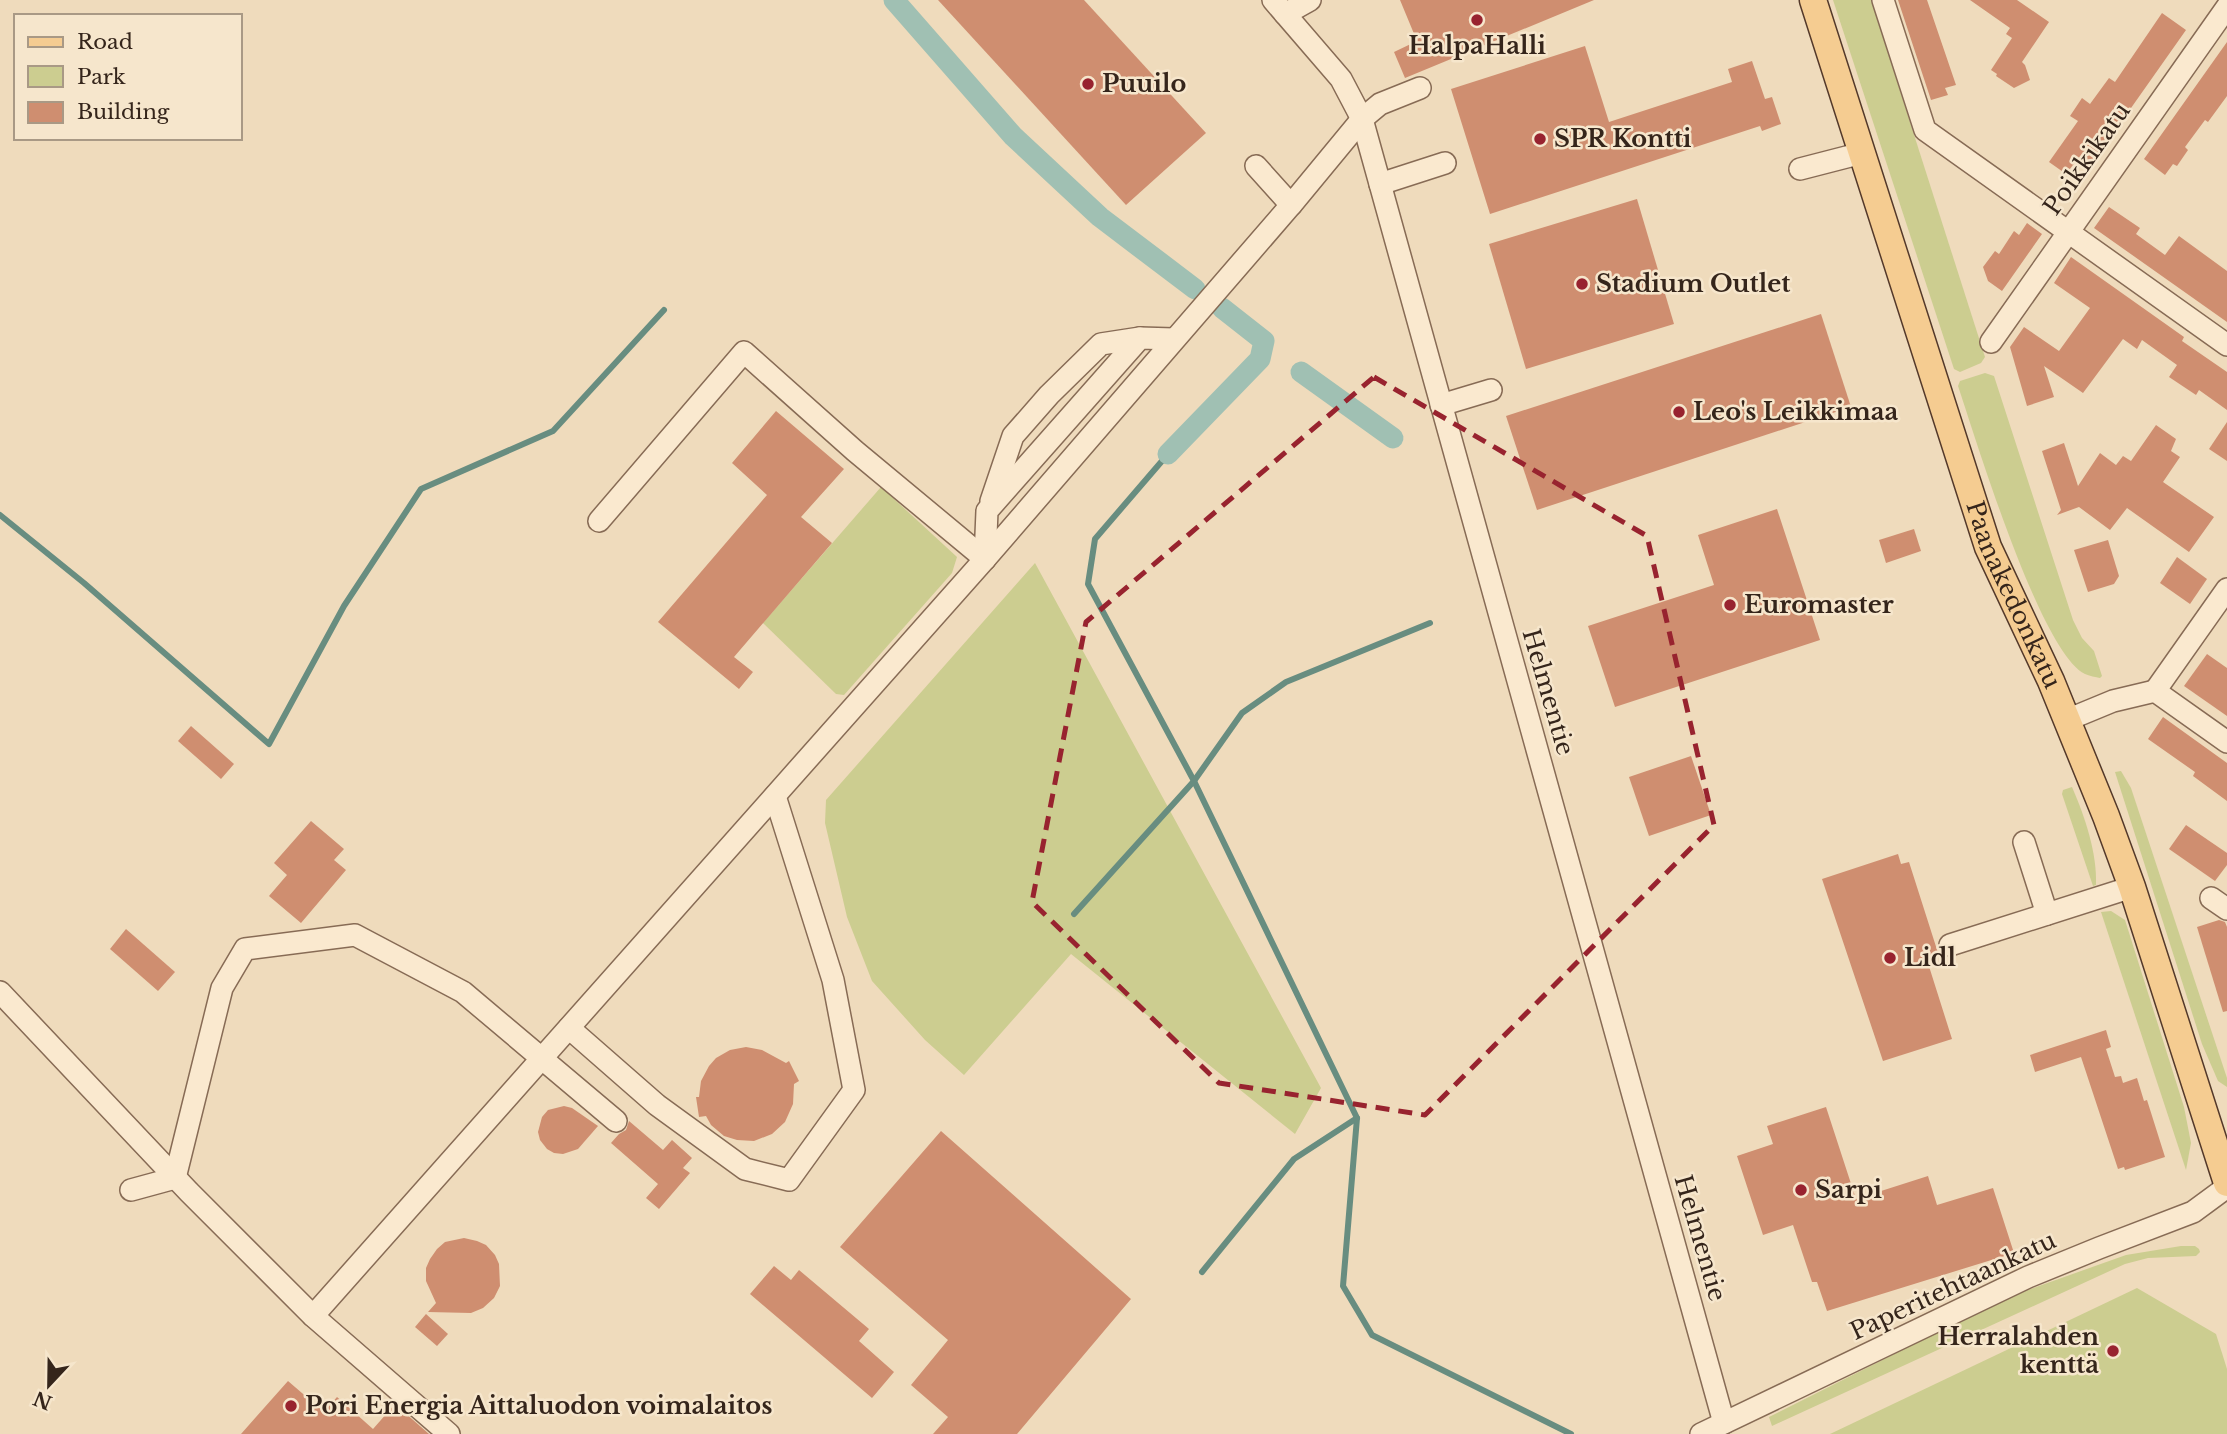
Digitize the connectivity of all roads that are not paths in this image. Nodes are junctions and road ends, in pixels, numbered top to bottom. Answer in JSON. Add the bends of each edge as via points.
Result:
{"nodes":[{"id":1,"x":1310,"y":0,"type":"edge"},
{"id":2,"x":1813,"y":0,"type":"edge"},
{"id":3,"x":1883,"y":0,"type":"edge"},
{"id":4,"x":1279,"y":7,"type":"edge"},
{"id":5,"x":2227,"y":7,"type":"edge"},
{"id":6,"x":1420,"y":88,"type":"dead end"},
{"id":7,"x":1362,"y":119,"type":"junction"},
{"id":8,"x":1862,"y":153,"type":"junction"},
{"id":9,"x":1446,"y":163,"type":"dead end"},
{"id":10,"x":1256,"y":166,"type":"dead end"},
{"id":11,"x":1800,"y":169,"type":"dead end"},
{"id":12,"x":1380,"y":184,"type":"junction"},
{"id":13,"x":1291,"y":205,"type":"junction"},
{"id":14,"x":2067,"y":232,"type":"junction"},
{"id":15,"x":1140,"y":338,"type":"junction"},
{"id":16,"x":1174,"y":339,"type":"junction"},
{"id":17,"x":1991,"y":342,"type":"dead end"},
{"id":18,"x":2227,"y":345,"type":"edge"},
{"id":19,"x":1491,"y":390,"type":"dead end"},
{"id":20,"x":1441,"y":405,"type":"junction"},
{"id":21,"x":987,"y":511,"type":"junction"},
{"id":22,"x":599,"y":521,"type":"dead end"},
{"id":23,"x":985,"y":559,"type":"junction"},
{"id":24,"x":2227,"y":589,"type":"edge"},
{"id":25,"x":2155,"y":691,"type":"junction"},
{"id":26,"x":2067,"y":720,"type":"junction"},
{"id":27,"x":2227,"y":742,"type":"edge"},
{"id":28,"x":775,"y":796,"type":"junction"},
{"id":29,"x":2024,"y":842,"type":"dead end"},
{"id":30,"x":2132,"y":887,"type":"junction"},
{"id":31,"x":2047,"y":914,"type":"junction"},
{"id":32,"x":1950,"y":945,"type":"dead end"},
{"id":33,"x":0,"y":992,"type":"edge"},
{"id":34,"x":569,"y":1028,"type":"junction"},
{"id":35,"x":542,"y":1058,"type":"junction"},
{"id":36,"x":616,"y":1121,"type":"dead end"},
{"id":37,"x":175,"y":1178,"type":"junction"},
{"id":38,"x":2227,"y":1185,"type":"edge"},
{"id":39,"x":131,"y":1190,"type":"dead end"},
{"id":40,"x":313,"y":1316,"type":"junction"},
{"id":41,"x":1724,"y":1423,"type":"junction"},
{"id":42,"x":449,"y":1434,"type":"edge"},
{"id":43,"x":1701,"y":1434,"type":"edge"}],
"edges":[{"from":1,"to":4,"type":"street"},
{"from":2,"to":8,"type":"main road","name":"Paanakedonkatu"},
{"from":3,"to":14,"type":"street","via":[[1925,130]]},
{"from":4,"to":7,"type":"street","name":"Helmentie","via":[[1341,79]]},
{"from":5,"to":14,"type":"street","name":"Poikkikatu"},
{"from":6,"to":7,"type":"street","via":[[1380,104]]},
{"from":7,"to":12,"type":"street","name":"Helmentie"},
{"from":7,"to":13,"type":"street"},
{"from":8,"to":11,"type":"street"},
{"from":8,"to":26,"type":"main road","name":"Paanakedonkatu","via":[[1988,547]]},
{"from":9,"to":12,"type":"street"},
{"from":10,"to":13,"type":"street"},
{"from":12,"to":20,"type":"street","name":"Helmentie"},
{"from":13,"to":16,"type":"street"},
{"from":14,"to":17,"type":"street","name":"Poikkikatu"},
{"from":14,"to":18,"type":"street"},
{"from":15,"to":16,"type":"street"},
{"from":15,"to":21,"type":"street"},
{"from":15,"to":21,"type":"street","via":[[1101,344],[1049,395],[1013,436]]},
{"from":16,"to":23,"type":"street"},
{"from":19,"to":20,"type":"street"},
{"from":20,"to":41,"type":"street","name":"Helmentie"},
{"from":21,"to":23,"type":"street"},
{"from":22,"to":23,"type":"street","via":[[744,352],[855,452]]},
{"from":23,"to":28,"type":"street"},
{"from":24,"to":25,"type":"street"},
{"from":25,"to":26,"type":"street","via":[[2113,701]]},
{"from":25,"to":27,"type":"street"},
{"from":26,"to":30,"type":"main road","name":"Paanakedonkatu"},
{"from":28,"to":34,"type":"street"},
{"from":28,"to":34,"type":"street","via":[[833,980],[855,1090],[789,1181],[745,1169],[657,1105]]},
{"from":29,"to":31,"type":"street"},
{"from":30,"to":31,"type":"street"},
{"from":30,"to":38,"type":"main road","name":"Paanakedonkatu"},
{"from":31,"to":32,"type":"street"},
{"from":33,"to":37,"type":"street"},
{"from":34,"to":35,"type":"street"},
{"from":35,"to":36,"type":"street"},
{"from":35,"to":37,"type":"street","via":[[463,992],[355,935],[244,949],[222,988]]},
{"from":35,"to":40,"type":"street"},
{"from":37,"to":39,"type":"street"},
{"from":37,"to":40,"type":"street"},
{"from":38,"to":41,"type":"street","name":"Paperitehtaankatu","via":[[2193,1212],[2028,1278]]},
{"from":40,"to":42,"type":"street"},
{"from":41,"to":43,"type":"street","name":"Paperitehtaankatu"}]}
